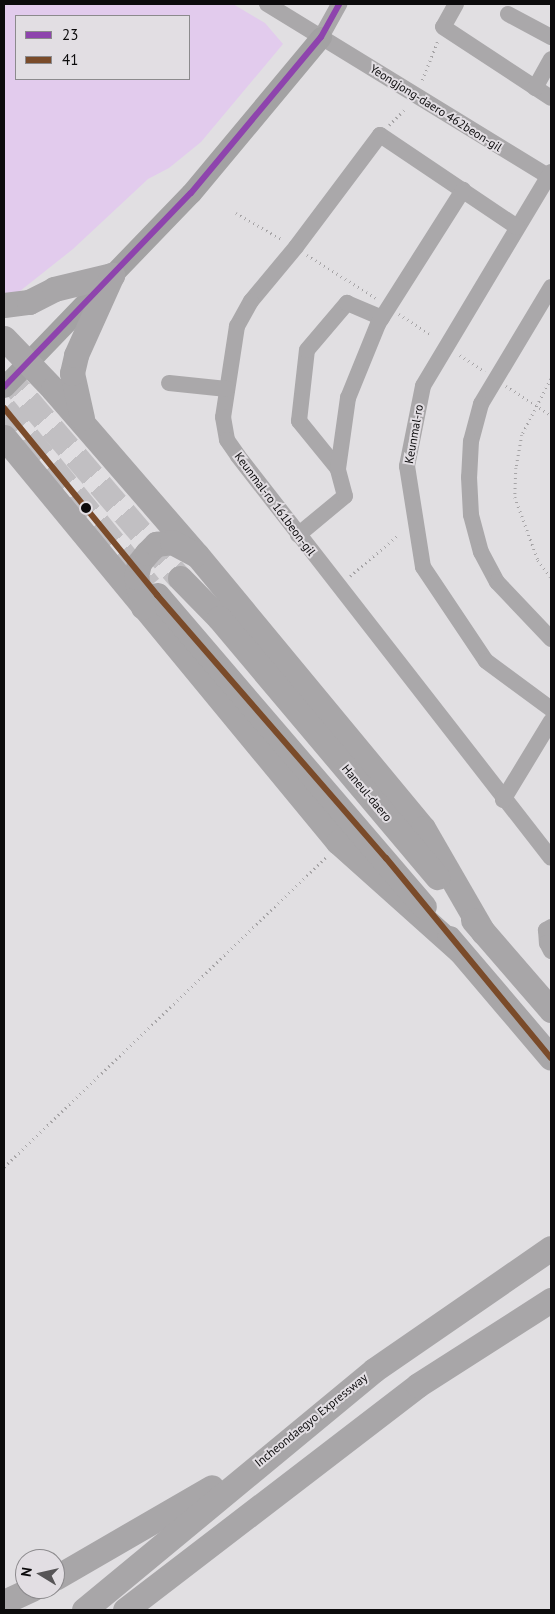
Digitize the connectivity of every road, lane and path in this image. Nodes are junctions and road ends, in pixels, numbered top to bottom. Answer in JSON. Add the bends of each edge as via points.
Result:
{"nodes":[{"id":1,"x":267,"y":4,"type":"edge"},
{"id":2,"x":339,"y":4,"type":"edge"},
{"id":3,"x":456,"y":4,"type":"edge"},
{"id":4,"x":508,"y":14,"type":"dead end"},
{"id":5,"x":443,"y":27,"type":"junction"},
{"id":6,"x":321,"y":37,"type":"junction"},
{"id":7,"x":551,"y":37,"type":"edge"},
{"id":8,"x":551,"y":59,"type":"edge"},
{"id":9,"x":422,"y":80,"type":"dead end"},
{"id":10,"x":534,"y":88,"type":"junction"},
{"id":11,"x":551,"y":98,"type":"edge"},
{"id":12,"x":404,"y":110,"type":"dead end"},
{"id":13,"x":380,"y":135,"type":"junction"},
{"id":14,"x":550,"y":176,"type":"edge"},
{"id":15,"x":463,"y":190,"type":"junction"},
{"id":16,"x":236,"y":213,"type":"dead end"},
{"id":17,"x":516,"y":227,"type":"junction"},
{"id":18,"x":296,"y":248,"type":"junction"},
{"id":19,"x":112,"y":275,"type":"junction"},
{"id":20,"x":551,"y":286,"type":"edge"},
{"id":21,"x":4,"y":305,"type":"edge"},
{"id":22,"x":386,"y":312,"type":"junction"},
{"id":23,"x":431,"y":335,"type":"dead end"},
{"id":24,"x":4,"y":338,"type":"edge"},
{"id":25,"x":27,"y":364,"type":"junction"},
{"id":26,"x":551,"y":379,"type":"edge"},
{"id":27,"x":169,"y":383,"type":"dead end"},
{"id":28,"x":4,"y":387,"type":"edge"},
{"id":29,"x":227,"y":388,"type":"junction"},
{"id":30,"x":85,"y":426,"type":"junction"},
{"id":31,"x":4,"y":437,"type":"edge"},
{"id":32,"x":338,"y":469,"type":"junction"},
{"id":33,"x":298,"y":535,"type":"junction"},
{"id":34,"x":398,"y":535,"type":"dead end"},
{"id":35,"x":197,"y":556,"type":"junction"},
{"id":36,"x":551,"y":577,"type":"edge"},
{"id":37,"x":180,"y":578,"type":"tunnel mouth"},
{"id":38,"x":338,"y":586,"type":"junction"},
{"id":39,"x":150,"y":603,"type":"junction"},
{"id":40,"x":551,"y":639,"type":"edge"},
{"id":41,"x":551,"y":709,"type":"edge"},
{"id":42,"x":551,"y":721,"type":"edge"},
{"id":43,"x":503,"y":800,"type":"junction"},
{"id":44,"x":327,"y":856,"type":"dead end"},
{"id":45,"x":551,"y":858,"type":"edge"},
{"id":46,"x":551,"y":927,"type":"edge"},
{"id":47,"x":483,"y":932,"type":"junction"},
{"id":48,"x":551,"y":951,"type":"edge"},
{"id":49,"x":551,"y":1010,"type":"edge"},
{"id":50,"x":551,"y":1058,"type":"edge"},
{"id":51,"x":4,"y":1167,"type":"edge"},
{"id":52,"x":551,"y":1248,"type":"edge"},
{"id":53,"x":551,"y":1300,"type":"edge"},
{"id":54,"x":274,"y":1450,"type":"junction"},
{"id":55,"x":65,"y":1572,"type":"edge"},
{"id":56,"x":4,"y":1595,"type":"edge"},
{"id":57,"x":18,"y":1610,"type":"edge"},
{"id":58,"x":84,"y":1610,"type":"edge"},
{"id":59,"x":125,"y":1610,"type":"edge"}],
"edges":[{"from":1,"to":6,"type":"street","name":"Yeongjong-daero 462beon-gil"},
{"from":2,"to":6,"type":"street"},
{"from":3,"to":5,"type":"street"},
{"from":4,"to":7,"type":"street"},
{"from":5,"to":9,"type":"path"},
{"from":5,"to":10,"type":"street"},
{"from":6,"to":14,"type":"street","name":"Yeongjong-daero 462beon-gil"},
{"from":6,"to":19,"type":"main road","via":[[191,193]]},
{"from":8,"to":10,"type":"street"},
{"from":10,"to":11,"type":"street"},
{"from":12,"to":13,"type":"path"},
{"from":13,"to":15,"type":"street"},
{"from":13,"to":18,"type":"street","name":"Keunmal-ro 161beon-gil"},
{"from":14,"to":17,"type":"street","name":"Keunmal-ro"},
{"from":15,"to":17,"type":"street"},
{"from":15,"to":22,"type":"street"},
{"from":16,"to":18,"type":"path"},
{"from":17,"to":41,"type":"street","name":"Keunmal-ro","via":[[423,386],[407,466],[423,567],[486,661]]},
{"from":18,"to":22,"type":"path"},
{"from":18,"to":29,"type":"street","name":"Keunmal-ro 161beon-gil","via":[[251,301],[237,326]]},
{"from":19,"to":21,"type":"highway","via":[[54,290],[29,302]]},
{"from":19,"to":25,"type":"main road"},
{"from":19,"to":30,"type":"highway","via":[[76,355],[72,374]]},
{"from":20,"to":40,"type":"street","via":[[481,404],[470,441],[468,476],[471,514],[481,552],[497,582]]},
{"from":22,"to":23,"type":"path"},
{"from":22,"to":32,"type":"street","via":[[348,398]]},
{"from":22,"to":32,"type":"street","via":[[347,303],[307,350],[300,421]]},
{"from":24,"to":25,"type":"highway"},
{"from":25,"to":28,"type":"main road"},
{"from":25,"to":30,"type":"highway","via":[[54,389]]},
{"from":26,"to":36,"type":"path","via":[[522,435],[515,497],[531,545]]},
{"from":27,"to":29,"type":"street"},
{"from":29,"to":33,"type":"street","name":"Keunmal-ro 161beon-gil","via":[[223,417],[227,440]]},
{"from":30,"to":35,"type":"highway"},
{"from":31,"to":39,"type":"highway"},
{"from":32,"to":33,"type":"street","via":[[344,496]]},
{"from":33,"to":38,"type":"street","name":"Keunmal-ro 161beon-gil"},
{"from":34,"to":38,"type":"path"},
{"from":35,"to":39,"type":"highway","via":[[172,542],[156,544],[139,563],[136,577]]},
{"from":35,"to":47,"type":"highway","via":[[423,828]]},
{"from":37,"to":47,"type":"highway","name":"Haneul-daero","via":[[273,681]]},
{"from":38,"to":43,"type":"street","name":"Keunmal-ro 161beon-gil"},
{"from":39,"to":50,"type":"highway","via":[[338,842],[459,950]]},
{"from":42,"to":43,"type":"street"},
{"from":43,"to":45,"type":"street","name":"Keunmal-ro 161beon-gil"},
{"from":44,"to":51,"type":"path"},
{"from":46,"to":48,"type":"street","via":[[546,930]]},
{"from":47,"to":49,"type":"highway","name":"Haneul-daero"},
{"from":52,"to":54,"type":"highway","name":"Incheondaegyo Expressway","via":[[374,1370]]},
{"from":53,"to":59,"type":"highway","via":[[418,1385]]},
{"from":54,"to":55,"type":"highway"},
{"from":54,"to":58,"type":"highway","name":"Incheondaegyo Expressway"},
{"from":56,"to":57,"type":"street"}]}
